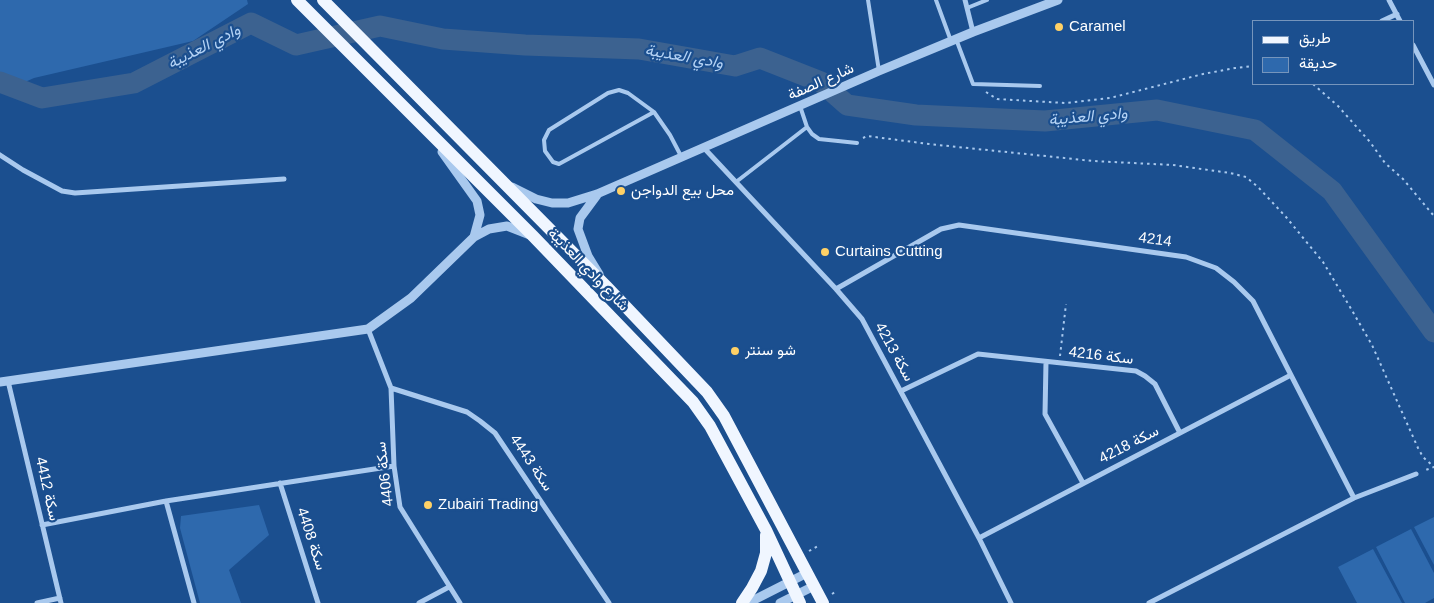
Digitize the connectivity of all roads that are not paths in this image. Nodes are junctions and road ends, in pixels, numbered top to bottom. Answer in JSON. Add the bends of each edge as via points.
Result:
{"nodes":[{"id":1,"x":323,"y":0,"type":"edge"},
{"id":2,"x":868,"y":0,"type":"edge"},
{"id":3,"x":936,"y":0,"type":"edge"},
{"id":4,"x":965,"y":0,"type":"edge"},
{"id":5,"x":987,"y":0,"type":"edge"},
{"id":6,"x":1058,"y":0,"type":"edge"},
{"id":7,"x":1389,"y":0,"type":"edge"},
{"id":8,"x":300,"y":3,"type":"edge"},
{"id":9,"x":967,"y":8,"type":"junction"},
{"id":10,"x":1397,"y":14,"type":"junction"},
{"id":11,"x":1384,"y":20,"type":"edge"},
{"id":12,"x":1400,"y":20,"type":"edge"},
{"id":13,"x":973,"y":32,"type":"junction"},
{"id":14,"x":954,"y":40,"type":"junction"},
{"id":15,"x":1414,"y":47,"type":"edge"},
{"id":16,"x":879,"y":71,"type":"junction"},
{"id":17,"x":1434,"y":85,"type":"edge"},
{"id":18,"x":1040,"y":86,"type":"dead end"},
{"id":19,"x":800,"y":106,"type":"junction"},
{"id":20,"x":654,"y":112,"type":"junction"},
{"id":21,"x":807,"y":127,"type":"junction"},
{"id":22,"x":428,"y":133,"type":"junction"},
{"id":23,"x":857,"y":143,"type":"road end"},
{"id":24,"x":704,"y":148,"type":"junction"},
{"id":25,"x":0,"y":155,"type":"edge"},
{"id":26,"x":682,"y":158,"type":"junction"},
{"id":27,"x":284,"y":179,"type":"dead end"},
{"id":28,"x":502,"y":180,"type":"junction"},
{"id":29,"x":736,"y":182,"type":"junction"},
{"id":30,"x":597,"y":194,"type":"junction"},
{"id":31,"x":532,"y":236,"type":"junction"},
{"id":32,"x":474,"y":237,"type":"junction"},
{"id":33,"x":607,"y":287,"type":"junction"},
{"id":34,"x":836,"y":289,"type":"junction"},
{"id":35,"x":368,"y":329,"type":"junction"},
{"id":36,"x":1046,"y":362,"type":"junction"},
{"id":37,"x":1291,"y":375,"type":"junction"},
{"id":38,"x":4,"y":381,"type":"edge"},
{"id":39,"x":391,"y":388,"type":"junction"},
{"id":40,"x":901,"y":391,"type":"junction"},
{"id":41,"x":1180,"y":433,"type":"junction"},
{"id":42,"x":394,"y":466,"type":"junction"},
{"id":43,"x":1416,"y":474,"type":"road end"},
{"id":44,"x":280,"y":483,"type":"junction"},
{"id":45,"x":1082,"y":483,"type":"junction"},
{"id":46,"x":1354,"y":498,"type":"junction"},
{"id":47,"x":166,"y":501,"type":"junction"},
{"id":48,"x":42,"y":525,"type":"junction"},
{"id":49,"x":766,"y":530,"type":"junction"},
{"id":50,"x":979,"y":538,"type":"junction"},
{"id":51,"x":807,"y":573,"type":"junction"},
{"id":52,"x":790,"y":582,"type":"junction"},
{"id":53,"x":814,"y":586,"type":"junction"},
{"id":54,"x":449,"y":587,"type":"junction"},
{"id":55,"x":798,"y":599,"type":"edge"},
{"id":56,"x":60,"y":600,"type":"edge"},
{"id":57,"x":38,"y":603,"type":"edge"},
{"id":58,"x":194,"y":603,"type":"edge"},
{"id":59,"x":318,"y":603,"type":"edge"},
{"id":60,"x":419,"y":603,"type":"edge"},
{"id":61,"x":460,"y":603,"type":"edge"},
{"id":62,"x":609,"y":603,"type":"edge"},
{"id":63,"x":742,"y":603,"type":"edge"},
{"id":64,"x":748,"y":603,"type":"edge"},
{"id":65,"x":780,"y":603,"type":"edge"},
{"id":66,"x":823,"y":603,"type":"edge"},
{"id":67,"x":1011,"y":603,"type":"edge"},
{"id":68,"x":1149,"y":603,"type":"edge"}],
"edges":[{"from":1,"to":28,"type":"main road","name":"شارع وادي العذيبة"},
{"from":2,"to":16,"type":"lane"},
{"from":3,"to":14,"type":"lane"},
{"from":4,"to":9,"type":"street"},
{"from":5,"to":9,"type":"lane"},
{"from":6,"to":13,"type":"street","name":"شارع الصفة"},
{"from":7,"to":10,"type":"street"},
{"from":8,"to":22,"type":"main road","name":"شارع وادي العذيبة"},
{"from":9,"to":13,"type":"street"},
{"from":10,"to":11,"type":"street"},
{"from":10,"to":12,"type":"street"},
{"from":13,"to":14,"type":"street","name":"شارع الصفة"},
{"from":14,"to":16,"type":"street","name":"شارع الصفة"},
{"from":14,"to":18,"type":"lane","via":[[973,84]]},
{"from":15,"to":17,"type":"street"},
{"from":16,"to":19,"type":"street","name":"شارع الصفة"},
{"from":19,"to":21,"type":"lane"},
{"from":19,"to":24,"type":"street","name":"شارع الصفة"},
{"from":20,"to":20,"type":"lane","via":[[628,93],[619,90],[608,93],[549,130],[544,140],[545,151],[553,162],[559,164]]},
{"from":20,"to":26,"type":"lane"},
{"from":21,"to":23,"type":"lane","via":[[819,139]]},
{"from":21,"to":29,"type":"lane"},
{"from":22,"to":31,"type":"main road","name":"شارع وادي العذيبة"},
{"from":22,"to":32,"type":"street","via":[[477,201],[480,215]]},
{"from":24,"to":26,"type":"street","name":"شارع الصفة"},
{"from":24,"to":29,"type":"street","name":"سكة 4213"},
{"from":25,"to":27,"type":"street","via":[[62,191],[75,193]]},
{"from":26,"to":30,"type":"street","name":"شارع الصفة"},
{"from":28,"to":30,"type":"street","name":"شارع الصفة","via":[[520,192],[552,203],[568,203]]},
{"from":28,"to":33,"type":"main road","name":"شارع وادي العذيبة"},
{"from":29,"to":34,"type":"street","name":"سكة 4213"},
{"from":30,"to":33,"type":"street","via":[[580,218],[578,229],[588,256]]},
{"from":31,"to":32,"type":"street","via":[[507,226],[489,229]]},
{"from":31,"to":49,"type":"main road","name":"شارع وادي العذيبة","via":[[693,402],[710,426]]},
{"from":32,"to":35,"type":"street","via":[[411,298]]},
{"from":33,"to":51,"type":"main road","name":"شارع وادي العذيبة","via":[[708,392],[724,416]]},
{"from":34,"to":37,"type":"street","name":"4214","via":[[941,229],[958,225],[1186,257],[1216,268],[1253,301]]},
{"from":34,"to":40,"type":"street","name":"سكة 4213","via":[[862,319]]},
{"from":35,"to":38,"type":"street"},
{"from":35,"to":39,"type":"street","name":"سكة 4406"},
{"from":36,"to":40,"type":"street","name":"سكة 4216","via":[[978,354]]},
{"from":36,"to":41,"type":"street","name":"سكة 4216","via":[[1136,371],[1155,384]]},
{"from":36,"to":45,"type":"street","name":"سكة 4216","via":[[1045,414]]},
{"from":37,"to":41,"type":"street","name":"سكة 4218"},
{"from":37,"to":46,"type":"street","name":"4214"},
{"from":38,"to":48,"type":"street","name":"سكة 4412"},
{"from":39,"to":42,"type":"street","name":"سكة 4406"},
{"from":39,"to":62,"type":"street","name":"سكة 4443","via":[[467,412],[495,433]]},
{"from":40,"to":50,"type":"street","name":"سكة 4213"},
{"from":41,"to":45,"type":"street","name":"سكة 4218"},
{"from":42,"to":44,"type":"street"},
{"from":42,"to":54,"type":"street","name":"سكة 4406","via":[[400,507]]},
{"from":43,"to":46,"type":"street"},
{"from":44,"to":47,"type":"street"},
{"from":44,"to":59,"type":"street","name":"سكة 4408"},
{"from":45,"to":50,"type":"street","name":"سكة 4218"},
{"from":46,"to":68,"type":"street"},
{"from":47,"to":48,"type":"street"},
{"from":47,"to":58,"type":"street"},
{"from":48,"to":56,"type":"street","name":"سكة 4412"},
{"from":49,"to":52,"type":"main road","name":"شارع وادي العذيبة"},
{"from":49,"to":63,"type":"main road","via":[[766,553],[761,572]]},
{"from":50,"to":67,"type":"street","name":"سكة 4213"},
{"from":51,"to":52,"type":"street"},
{"from":51,"to":53,"type":"main road","name":"شارع وادي العذيبة"},
{"from":52,"to":55,"type":"main road","name":"شارع وادي العذيبة"},
{"from":52,"to":64,"type":"street"},
{"from":53,"to":55,"type":"street"},
{"from":53,"to":66,"type":"main road","name":"شارع وادي العذيبة"},
{"from":54,"to":60,"type":"street"},
{"from":54,"to":61,"type":"street","name":"سكة 4406"},
{"from":55,"to":65,"type":"street"},
{"from":56,"to":57,"type":"street"}]}
